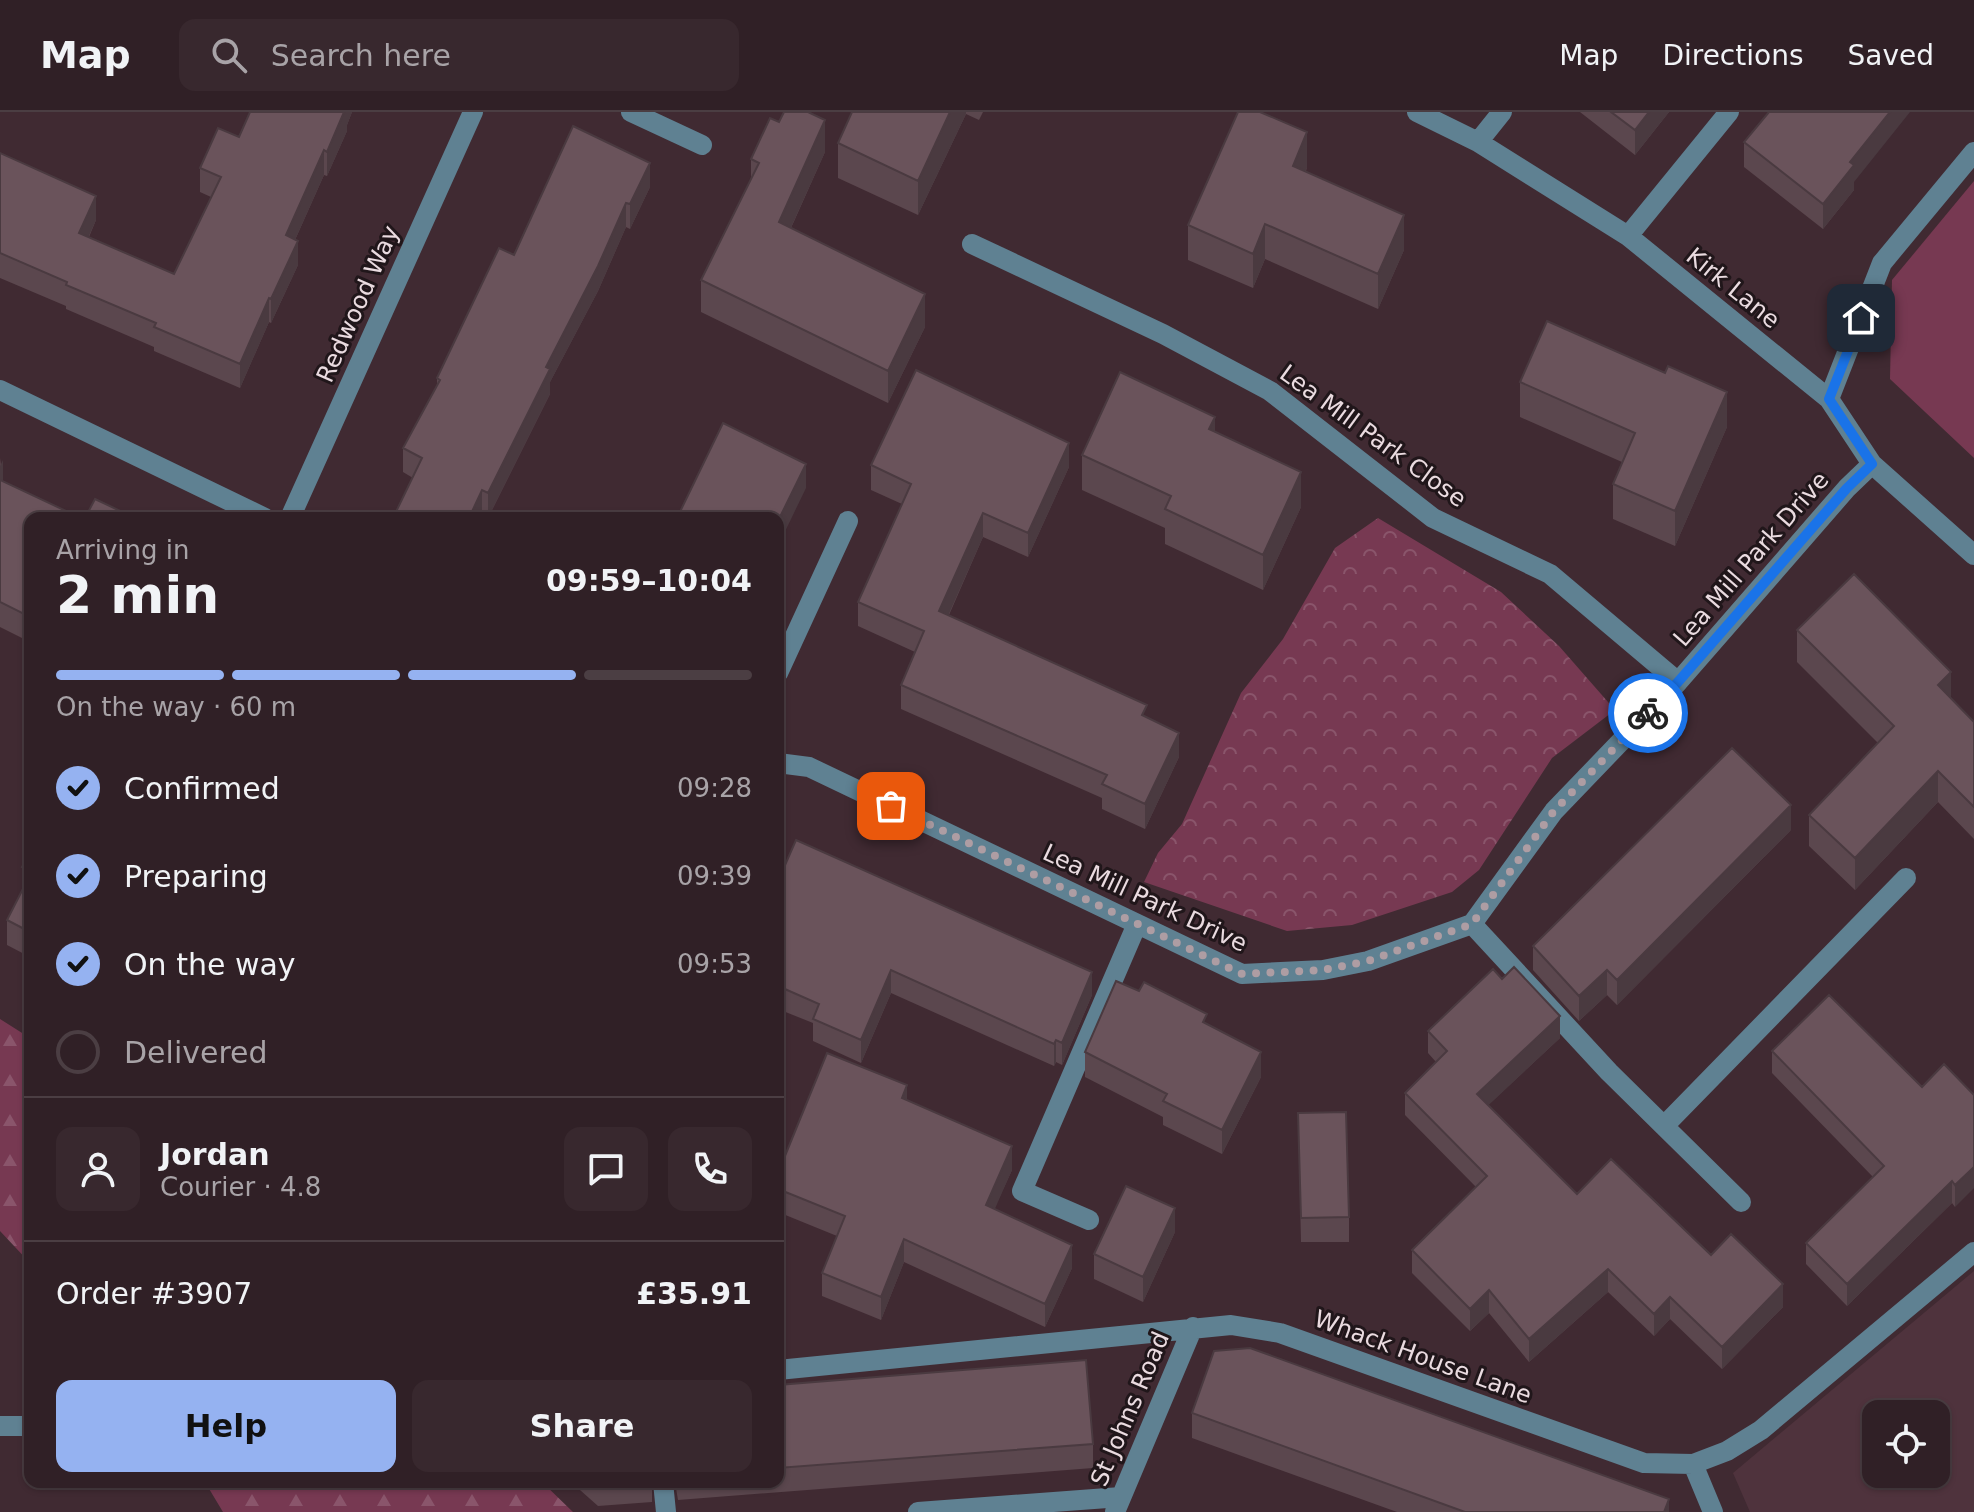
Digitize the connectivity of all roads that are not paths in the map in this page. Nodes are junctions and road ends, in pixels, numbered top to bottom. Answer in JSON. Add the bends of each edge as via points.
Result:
{"nodes":[{"id":1,"x":473,"y":112,"type":"edge"},
{"id":2,"x":631,"y":112,"type":"edge"},
{"id":3,"x":1417,"y":112,"type":"edge"},
{"id":4,"x":1502,"y":112,"type":"edge"},
{"id":5,"x":1729,"y":112,"type":"edge"},
{"id":6,"x":1478,"y":142,"type":"junction"},
{"id":7,"x":702,"y":145,"type":"dead end"},
{"id":8,"x":1974,"y":152,"type":"edge"},
{"id":9,"x":1628,"y":236,"type":"junction"},
{"id":10,"x":972,"y":244,"type":"dead end"},
{"id":11,"x":0,"y":390,"type":"edge"},
{"id":12,"x":1829,"y":399,"type":"junction"},
{"id":13,"x":1872,"y":464,"type":"junction"},
{"id":14,"x":253,"y":512,"type":"edge"},
{"id":15,"x":293,"y":512,"type":"edge"},
{"id":16,"x":848,"y":521,"type":"dead end"},
{"id":17,"x":1974,"y":555,"type":"edge"},
{"id":18,"x":784,"y":660,"type":"edge"},
{"id":19,"x":1678,"y":682,"type":"junction"},
{"id":20,"x":784,"y":764,"type":"edge"},
{"id":21,"x":1906,"y":878,"type":"dead end"},
{"id":22,"x":1137,"y":924,"type":"junction"},
{"id":23,"x":1472,"y":924,"type":"junction"},
{"id":24,"x":1664,"y":1126,"type":"junction"},
{"id":25,"x":1741,"y":1202,"type":"dead end"},
{"id":26,"x":1089,"y":1220,"type":"dead end"},
{"id":27,"x":1974,"y":1252,"type":"edge"},
{"id":28,"x":1193,"y":1327,"type":"junction"},
{"id":29,"x":784,"y":1369,"type":"edge"},
{"id":30,"x":0,"y":1426,"type":"edge"},
{"id":31,"x":24,"y":1426,"type":"edge"},
{"id":32,"x":1693,"y":1464,"type":"junction"},
{"id":33,"x":664,"y":1488,"type":"edge"},
{"id":34,"x":1118,"y":1505,"type":"edge"},
{"id":35,"x":666,"y":1512,"type":"edge"},
{"id":36,"x":918,"y":1512,"type":"edge"},
{"id":37,"x":1713,"y":1512,"type":"edge"}],
"edges":[{"from":1,"to":15,"type":"street","name":"Redwood Way"},
{"from":2,"to":7,"type":"street"},
{"from":3,"to":6,"type":"street","name":"Kirk Lane"},
{"from":4,"to":6,"type":"street"},
{"from":5,"to":9,"type":"street"},
{"from":6,"to":9,"type":"street","name":"Kirk Lane"},
{"from":8,"to":12,"type":"street","via":[[1882,263]]},
{"from":9,"to":12,"type":"street","name":"Kirk Lane"},
{"from":10,"to":19,"type":"street","name":"Lea Mill Park Close","via":[[1270,391],[1433,518],[1550,574]]},
{"from":11,"to":14,"type":"street"},
{"from":12,"to":13,"type":"street","name":"Kirk Lane"},
{"from":13,"to":17,"type":"street","name":"Kirk Lane"},
{"from":13,"to":19,"type":"street","name":"Lea Mill Park Drive"},
{"from":16,"to":18,"type":"street"},
{"from":19,"to":23,"type":"street","name":"Lea Mill Park Drive","via":[[1554,811]]},
{"from":20,"to":22,"type":"street","name":"Lea Mill Park Drive","via":[[809,767]]},
{"from":21,"to":24,"type":"street"},
{"from":22,"to":23,"type":"street","name":"Lea Mill Park Drive","via":[[1242,974],[1323,970],[1368,961]]},
{"from":22,"to":26,"type":"street","via":[[1022,1191]]},
{"from":23,"to":24,"type":"street"},
{"from":24,"to":25,"type":"street"},
{"from":27,"to":32,"type":"street","name":"Whack House Lane","via":[[1761,1430]]},
{"from":28,"to":29,"type":"street","name":"Whack House Lane"},
{"from":28,"to":32,"type":"street","name":"Whack House Lane","via":[[1231,1325],[1280,1333],[1644,1463]]},
{"from":28,"to":34,"type":"street","name":"St Johns Road"},
{"from":30,"to":31,"type":"street"},
{"from":32,"to":37,"type":"street"},
{"from":33,"to":35,"type":"street"},
{"from":34,"to":36,"type":"street"}]}
